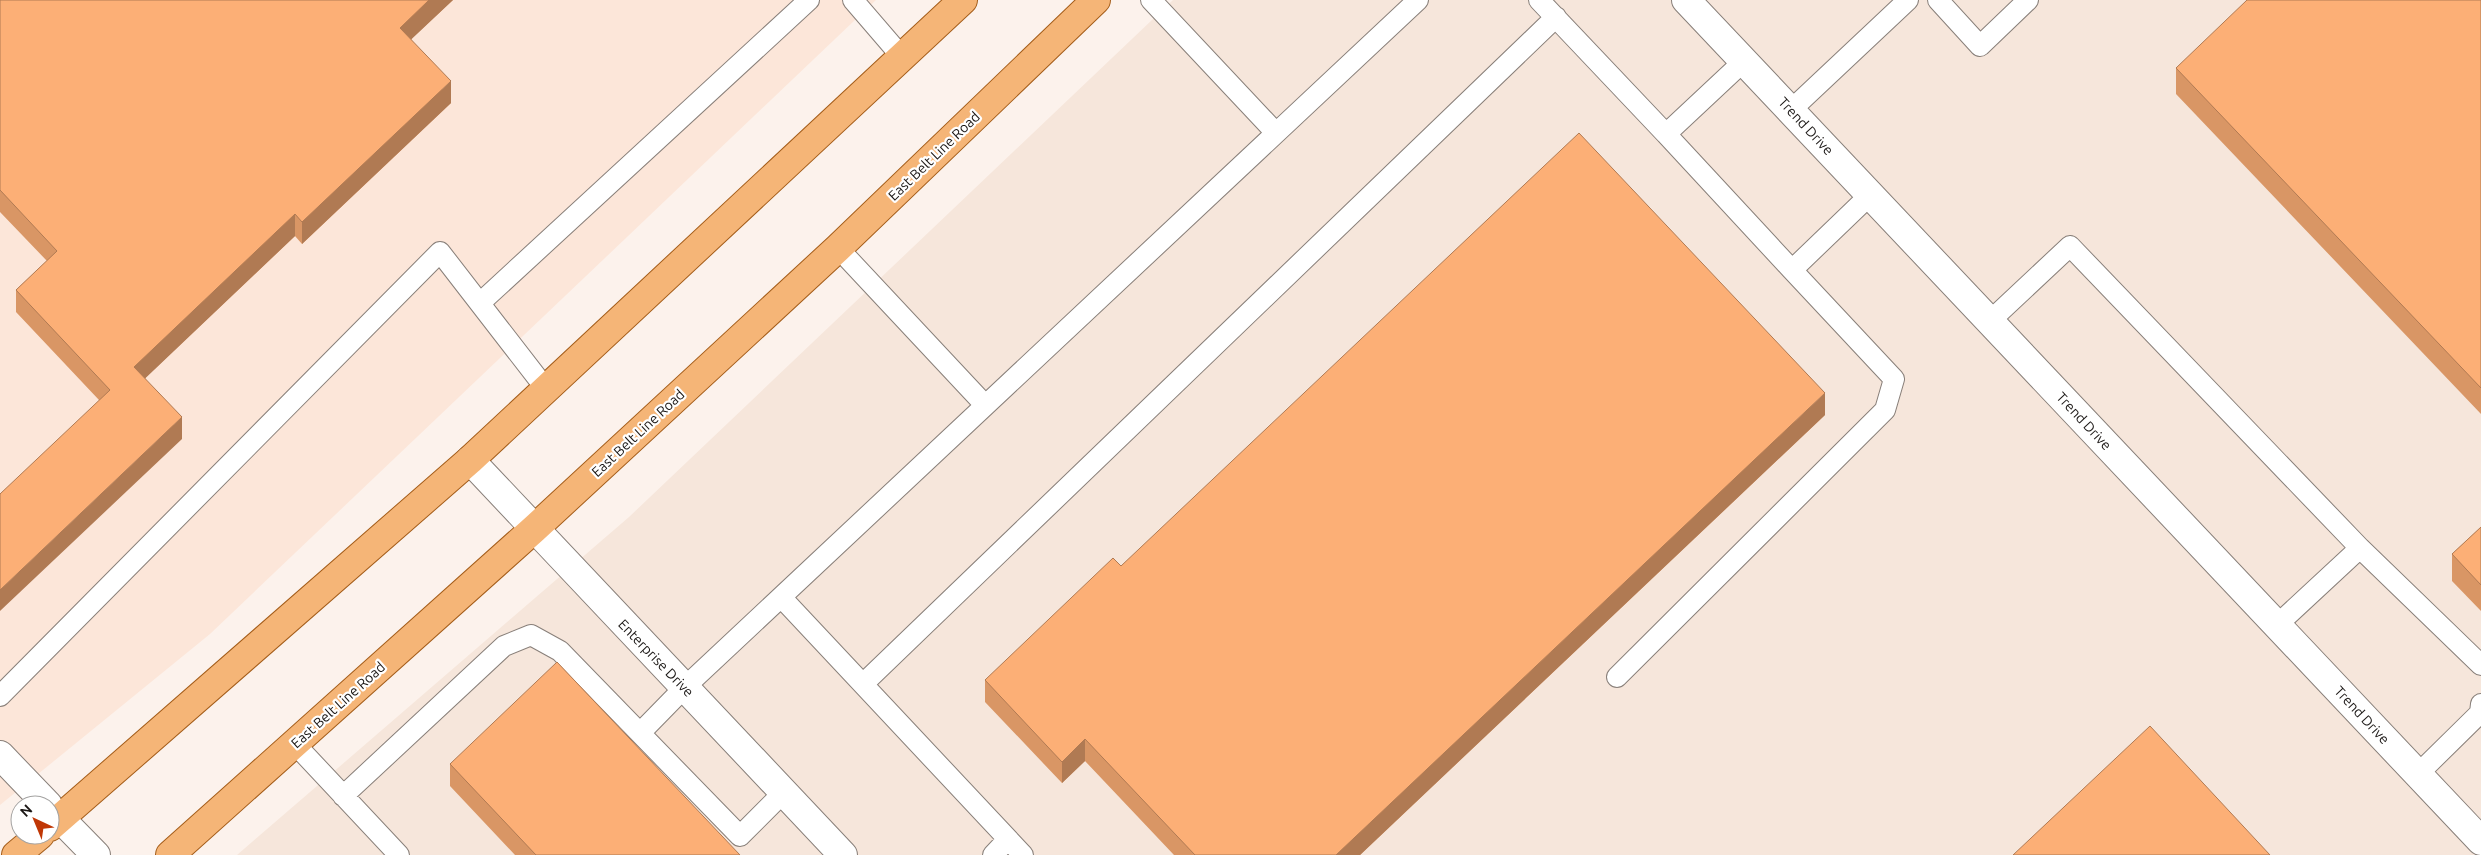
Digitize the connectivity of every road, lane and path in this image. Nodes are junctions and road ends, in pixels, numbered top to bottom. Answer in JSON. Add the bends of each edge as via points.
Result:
{"nodes":[{"id":1,"x":809,"y":0,"type":"edge"},
{"id":2,"x":853,"y":0,"type":"edge"},
{"id":3,"x":963,"y":0,"type":"edge"},
{"id":4,"x":1096,"y":0,"type":"edge"},
{"id":5,"x":1151,"y":0,"type":"edge"},
{"id":6,"x":1418,"y":0,"type":"edge"},
{"id":7,"x":1539,"y":0,"type":"edge"},
{"id":8,"x":1686,"y":0,"type":"edge"},
{"id":9,"x":1908,"y":0,"type":"edge"},
{"id":10,"x":1938,"y":0,"type":"edge"},
{"id":11,"x":2028,"y":0,"type":"edge"},
{"id":12,"x":1556,"y":17,"type":"junction"},
{"id":13,"x":902,"y":57,"type":"junction"},
{"id":14,"x":1744,"y":61,"type":"junction"},
{"id":15,"x":1791,"y":110,"type":"junction"},
{"id":16,"x":1276,"y":133,"type":"junction"},
{"id":17,"x":1666,"y":134,"type":"junction"},
{"id":18,"x":1870,"y":195,"type":"junction"},
{"id":19,"x":838,"y":248,"type":"junction"},
{"id":20,"x":1792,"y":270,"type":"junction"},
{"id":21,"x":480,"y":303,"type":"junction"},
{"id":22,"x":1990,"y":321,"type":"junction"},
{"id":23,"x":546,"y":388,"type":"junction"},
{"id":24,"x":985,"y":405,"type":"junction"},
{"id":25,"x":470,"y":460,"type":"junction"},
{"id":26,"x":534,"y":529,"type":"junction"},
{"id":27,"x":2360,"y":548,"type":"junction"},
{"id":28,"x":781,"y":597,"type":"junction"},
{"id":29,"x":2277,"y":625,"type":"junction"},
{"id":30,"x":2481,"y":665,"type":"edge"},
{"id":31,"x":1617,"y":677,"type":"dead end"},
{"id":32,"x":863,"y":684,"type":"junction"},
{"id":33,"x":684,"y":687,"type":"junction"},
{"id":34,"x":0,"y":696,"type":"edge"},
{"id":35,"x":2481,"y":704,"type":"edge"},
{"id":36,"x":640,"y":733,"type":"junction"},
{"id":37,"x":294,"y":743,"type":"junction"},
{"id":38,"x":0,"y":755,"type":"edge"},
{"id":39,"x":2418,"y":774,"type":"junction"},
{"id":40,"x":784,"y":792,"type":"junction"},
{"id":41,"x":32,"y":795,"type":"edge"},
{"id":42,"x":343,"y":796,"type":"junction"},
{"id":43,"x":60,"y":809,"type":"edge"},
{"id":44,"x":60,"y":826,"type":"edge"},
{"id":45,"x":1008,"y":839,"type":"junction"},
{"id":46,"x":2481,"y":841,"type":"edge"},
{"id":47,"x":25,"y":845,"type":"edge"},
{"id":48,"x":16,"y":855,"type":"edge"},
{"id":49,"x":96,"y":855,"type":"edge"},
{"id":50,"x":170,"y":855,"type":"edge"},
{"id":51,"x":399,"y":855,"type":"edge"},
{"id":52,"x":843,"y":855,"type":"edge"},
{"id":53,"x":993,"y":855,"type":"edge"},
{"id":54,"x":1023,"y":855,"type":"edge"}],
"edges":[{"from":1,"to":21,"type":"lane"},
{"from":2,"to":13,"type":"lane"},
{"from":3,"to":13,"type":"main road"},
{"from":4,"to":19,"type":"main road","name":"East Belt Line Road"},
{"from":5,"to":16,"type":"lane"},
{"from":6,"to":16,"type":"lane"},
{"from":7,"to":12,"type":"lane"},
{"from":8,"to":14,"type":"street","name":"Trend Drive"},
{"from":9,"to":15,"type":"lane"},
{"from":10,"to":11,"type":"lane","via":[[1980,46]]},
{"from":12,"to":17,"type":"lane"},
{"from":12,"to":32,"type":"lane"},
{"from":13,"to":23,"type":"main road"},
{"from":14,"to":15,"type":"street","name":"Trend Drive"},
{"from":14,"to":17,"type":"lane"},
{"from":15,"to":18,"type":"street","name":"Trend Drive"},
{"from":16,"to":24,"type":"lane"},
{"from":17,"to":20,"type":"lane"},
{"from":18,"to":20,"type":"lane"},
{"from":18,"to":22,"type":"street","name":"Trend Drive"},
{"from":19,"to":24,"type":"lane"},
{"from":19,"to":26,"type":"main road","name":"East Belt Line Road"},
{"from":20,"to":31,"type":"lane","via":[[1894,379],[1885,410]]},
{"from":21,"to":23,"type":"lane"},
{"from":21,"to":34,"type":"lane","via":[[440,252]]},
{"from":22,"to":27,"type":"lane","via":[[2070,246]]},
{"from":22,"to":29,"type":"street","name":"Trend Drive"},
{"from":23,"to":25,"type":"main road"},
{"from":24,"to":28,"type":"lane"},
{"from":25,"to":26,"type":"street","name":"Enterprise Drive"},
{"from":25,"to":43,"type":"main road"},
{"from":26,"to":33,"type":"street","name":"Enterprise Drive"},
{"from":26,"to":37,"type":"main road","name":"East Belt Line Road"},
{"from":27,"to":29,"type":"lane"},
{"from":27,"to":30,"type":"lane"},
{"from":28,"to":32,"type":"lane"},
{"from":28,"to":33,"type":"lane"},
{"from":29,"to":39,"type":"street","name":"Trend Drive"},
{"from":32,"to":45,"type":"lane"},
{"from":33,"to":36,"type":"lane"},
{"from":33,"to":40,"type":"street","name":"Enterprise Drive"},
{"from":35,"to":39,"type":"lane","via":[[2480,713]]},
{"from":36,"to":40,"type":"lane","via":[[740,836]]},
{"from":36,"to":42,"type":"lane","via":[[560,651],[531,635],[504,646]]},
{"from":37,"to":42,"type":"lane"},
{"from":37,"to":50,"type":"main road","name":"East Belt Line Road"},
{"from":38,"to":41,"type":"street"},
{"from":39,"to":46,"type":"street","name":"Trend Drive"},
{"from":40,"to":52,"type":"street","name":"Enterprise Drive"},
{"from":42,"to":51,"type":"lane"},
{"from":44,"to":49,"type":"street"},
{"from":45,"to":53,"type":"lane"},
{"from":45,"to":54,"type":"lane"},
{"from":47,"to":48,"type":"main road"}]}
